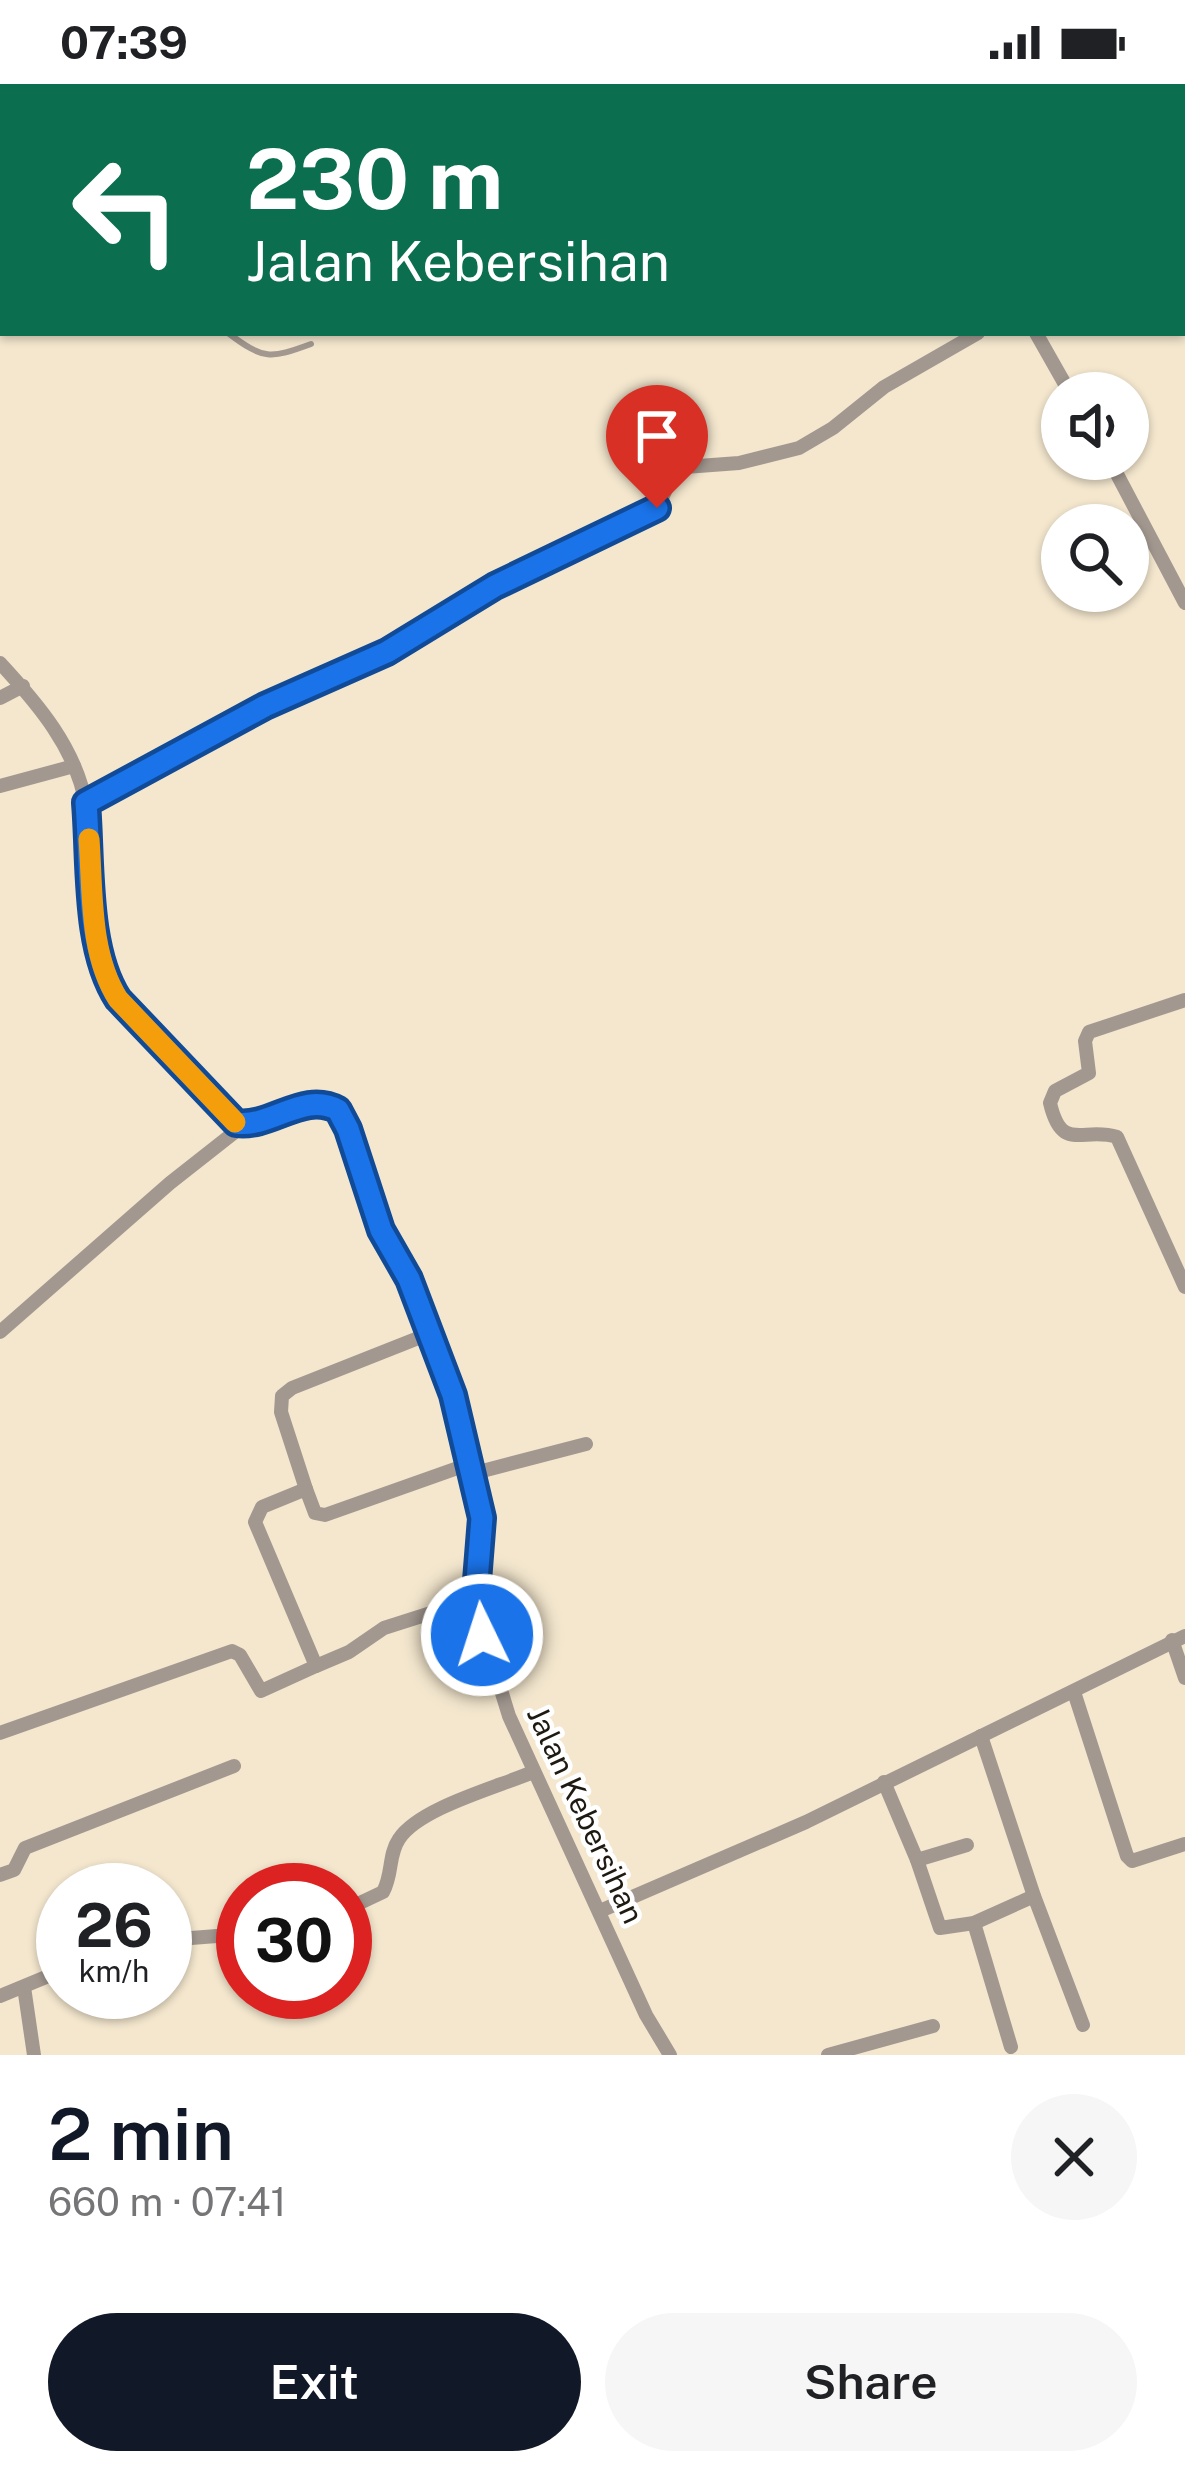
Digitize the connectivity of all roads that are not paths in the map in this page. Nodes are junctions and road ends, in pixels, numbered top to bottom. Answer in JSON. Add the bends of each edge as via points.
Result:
{"nodes":[{"id":1,"x":232,"y":336,"type":"edge"},
{"id":2,"x":973,"y":336,"type":"edge"},
{"id":3,"x":1038,"y":336,"type":"edge"},
{"id":4,"x":311,"y":344,"type":"dead end"},
{"id":5,"x":1058,"y":372,"type":"edge"},
{"id":6,"x":1121,"y":480,"type":"edge"},
{"id":7,"x":1183,"y":593,"type":"edge"},
{"id":8,"x":0,"y":663,"type":"edge"},
{"id":9,"x":23,"y":686,"type":"junction"},
{"id":10,"x":0,"y":698,"type":"edge"},
{"id":11,"x":74,"y":766,"type":"junction"},
{"id":12,"x":0,"y":786,"type":"edge"},
{"id":13,"x":86,"y":803,"type":"junction"},
{"id":14,"x":1185,"y":1000,"type":"edge"},
{"id":15,"x":245,"y":1124,"type":"junction"},
{"id":16,"x":1185,"y":1287,"type":"edge"},
{"id":17,"x":0,"y":1333,"type":"edge"},
{"id":18,"x":431,"y":1334,"type":"junction"},
{"id":19,"x":586,"y":1444,"type":"dead end"},
{"id":20,"x":470,"y":1469,"type":"junction"},
{"id":21,"x":306,"y":1489,"type":"junction"},
{"id":22,"x":475,"y":1599,"type":"junction"},
{"id":23,"x":1179,"y":1638,"type":"edge"},
{"id":24,"x":316,"y":1666,"type":"junction"},
{"id":25,"x":1185,"y":1678,"type":"edge"},
{"id":26,"x":1074,"y":1692,"type":"junction"},
{"id":27,"x":0,"y":1733,"type":"edge"},
{"id":28,"x":981,"y":1736,"type":"junction"},
{"id":29,"x":234,"y":1766,"type":"dead end"},
{"id":30,"x":533,"y":1772,"type":"junction"},
{"id":31,"x":884,"y":1782,"type":"junction"},
{"id":32,"x":1185,"y":1844,"type":"edge"},
{"id":33,"x":967,"y":1845,"type":"dead end"},
{"id":34,"x":917,"y":1860,"type":"junction"},
{"id":35,"x":0,"y":1875,"type":"edge"},
{"id":36,"x":1034,"y":1896,"type":"junction"},
{"id":37,"x":372,"y":1897,"type":"edge"},
{"id":38,"x":600,"y":1911,"type":"junction"},
{"id":39,"x":974,"y":1923,"type":"junction"},
{"id":40,"x":36,"y":1982,"type":"edge"},
{"id":41,"x":24,"y":1987,"type":"junction"},
{"id":42,"x":0,"y":1996,"type":"edge"},
{"id":43,"x":1083,"y":2025,"type":"dead end"},
{"id":44,"x":932,"y":2026,"type":"dead end"},
{"id":45,"x":1011,"y":2047,"type":"dead end"},
{"id":46,"x":34,"y":2055,"type":"edge"},
{"id":47,"x":670,"y":2055,"type":"edge"},
{"id":48,"x":828,"y":2055,"type":"edge"}],
"edges":[{"from":1,"to":4,"type":"lane","via":[[264,357]]},
{"from":2,"to":13,"type":"street","via":[[799,448],[685,467],[642,518],[495,586],[387,652],[265,706]]},
{"from":3,"to":5,"type":"street"},
{"from":6,"to":7,"type":"street"},
{"from":8,"to":9,"type":"street"},
{"from":9,"to":10,"type":"street"},
{"from":9,"to":11,"type":"street"},
{"from":11,"to":12,"type":"street"},
{"from":11,"to":13,"type":"street"},
{"from":13,"to":15,"type":"street","via":[[105,977],[217,1104]]},
{"from":14,"to":16,"type":"street","via":[[1089,1032],[1089,1073],[1055,1091],[1050,1103],[1067,1134],[1117,1137]]},
{"from":15,"to":17,"type":"street"},
{"from":15,"to":18,"type":"street","name":"Jalan Kebersihan","via":[[315,1103],[338,1110],[381,1230]]},
{"from":18,"to":20,"type":"street","name":"Jalan Kebersihan"},
{"from":18,"to":21,"type":"street","via":[[282,1396]]},
{"from":19,"to":20,"type":"street"},
{"from":20,"to":21,"type":"street","via":[[326,1515],[315,1513]]},
{"from":20,"to":22,"type":"street","name":"Jalan Kebersihan","via":[[482,1518]]},
{"from":21,"to":24,"type":"street","via":[[262,1507],[255,1522]]},
{"from":22,"to":24,"type":"street","via":[[384,1628]]},
{"from":22,"to":30,"type":"street","name":"Jalan Kebersihan"},
{"from":23,"to":25,"type":"street"},
{"from":23,"to":26,"type":"street"},
{"from":24,"to":27,"type":"street","via":[[260,1691],[232,1651]]},
{"from":26,"to":28,"type":"street"},
{"from":26,"to":32,"type":"street","via":[[1127,1856],[1147,1858]]},
{"from":28,"to":31,"type":"street"},
{"from":28,"to":36,"type":"street"},
{"from":29,"to":35,"type":"street","via":[[25,1848],[18,1865]]},
{"from":30,"to":37,"type":"street","via":[[400,1835],[391,1875]]},
{"from":30,"to":38,"type":"street","name":"Jalan Kebersihan"},
{"from":31,"to":34,"type":"street"},
{"from":31,"to":38,"type":"street"},
{"from":33,"to":34,"type":"street"},
{"from":34,"to":39,"type":"street","via":[[940,1928]]},
{"from":36,"to":39,"type":"street"},
{"from":36,"to":43,"type":"street"},
{"from":38,"to":47,"type":"street","name":"Jalan Kebersihan"},
{"from":39,"to":45,"type":"street"},
{"from":40,"to":41,"type":"street"},
{"from":41,"to":42,"type":"street"},
{"from":41,"to":46,"type":"street"},
{"from":44,"to":48,"type":"street"}]}
